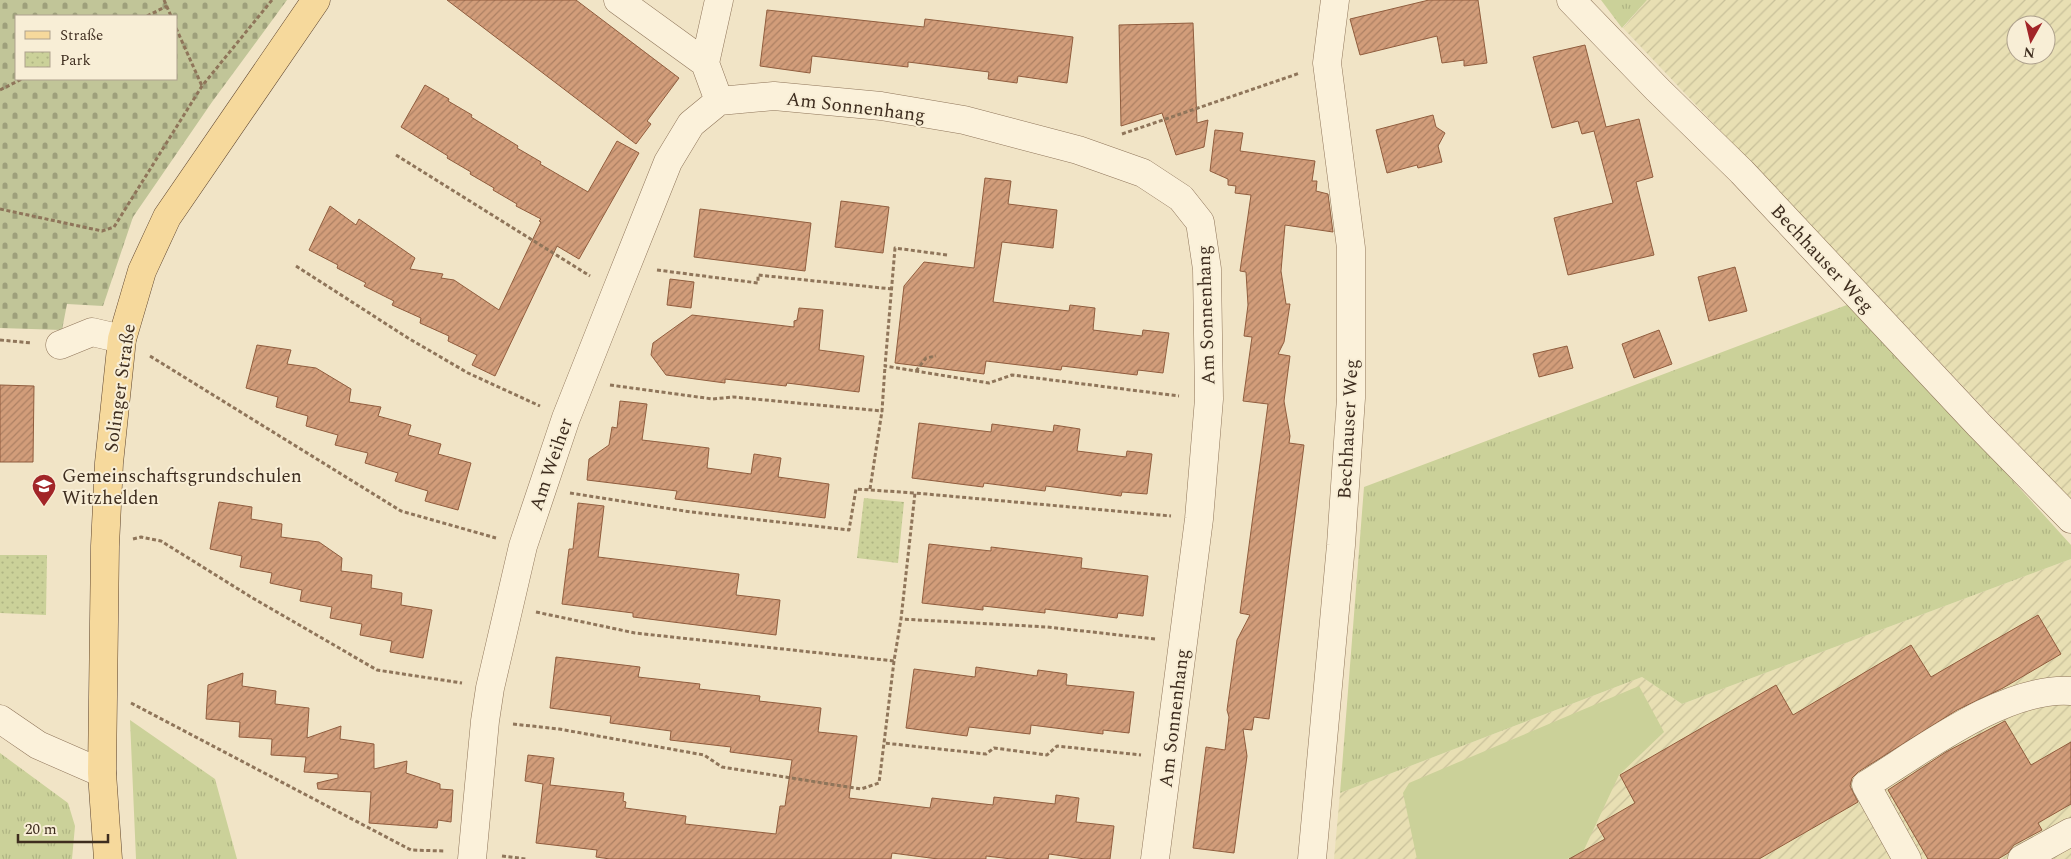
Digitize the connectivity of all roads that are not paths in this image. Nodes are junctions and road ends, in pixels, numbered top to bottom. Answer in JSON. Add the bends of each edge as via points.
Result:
{"nodes":[{"id":1,"x":316,"y":0,"type":"edge"},
{"id":2,"x":618,"y":0,"type":"edge"},
{"id":3,"x":719,"y":0,"type":"edge"},
{"id":4,"x":1335,"y":0,"type":"edge"},
{"id":5,"x":1571,"y":0,"type":"edge"},
{"id":6,"x":705,"y":63,"type":"junction"},
{"id":7,"x":719,"y":101,"type":"junction"},
{"id":8,"x":122,"y":339,"type":"junction"},
{"id":9,"x":60,"y":345,"type":"dead end"},
{"id":10,"x":2071,"y":519,"type":"edge"},
{"id":11,"x":2071,"y":691,"type":"edge"},
{"id":12,"x":0,"y":719,"type":"edge"},
{"id":13,"x":102,"y":773,"type":"junction"},
{"id":14,"x":2071,"y":832,"type":"edge"},
{"id":15,"x":472,"y":855,"type":"edge"},
{"id":16,"x":108,"y":859,"type":"edge"},
{"id":17,"x":1155,"y":859,"type":"edge"},
{"id":18,"x":1312,"y":859,"type":"edge"},
{"id":19,"x":1907,"y":859,"type":"edge"},
{"id":20,"x":2022,"y":859,"type":"edge"}],
"edges":[{"from":1,"to":8,"type":"main road","name":"Solinger Straße","via":[[167,217],[142,271]]},
{"from":2,"to":6,"type":"street"},
{"from":3,"to":6,"type":"street"},
{"from":4,"to":18,"type":"street","name":"Bechhauser Weg","via":[[1327,64],[1352,248],[1351,398]]},
{"from":5,"to":10,"type":"street","name":"Bechhauser Weg","via":[[1742,172]]},
{"from":6,"to":7,"type":"street"},
{"from":7,"to":15,"type":"street","name":"Am Weiher","via":[[691,124],[668,162],[541,488],[523,546],[490,688]]},
{"from":7,"to":17,"type":"street","name":"Am Sonnenhang","via":[[774,96],[881,106],[964,120],[1078,150],[1143,174],[1181,198],[1200,222],[1207,269],[1209,399],[1198,519]]},
{"from":8,"to":9,"type":"street","via":[[92,332]]},
{"from":8,"to":13,"type":"main road","name":"Solinger Straße","via":[[109,463],[105,546]]},
{"from":11,"to":19,"type":"street","via":[[2059,690],[2008,701],[1965,723],[1866,785]]},
{"from":12,"to":13,"type":"street","via":[[38,745]]},
{"from":13,"to":16,"type":"main road","name":"Solinger Straße"},
{"from":14,"to":20,"type":"street"}]}
